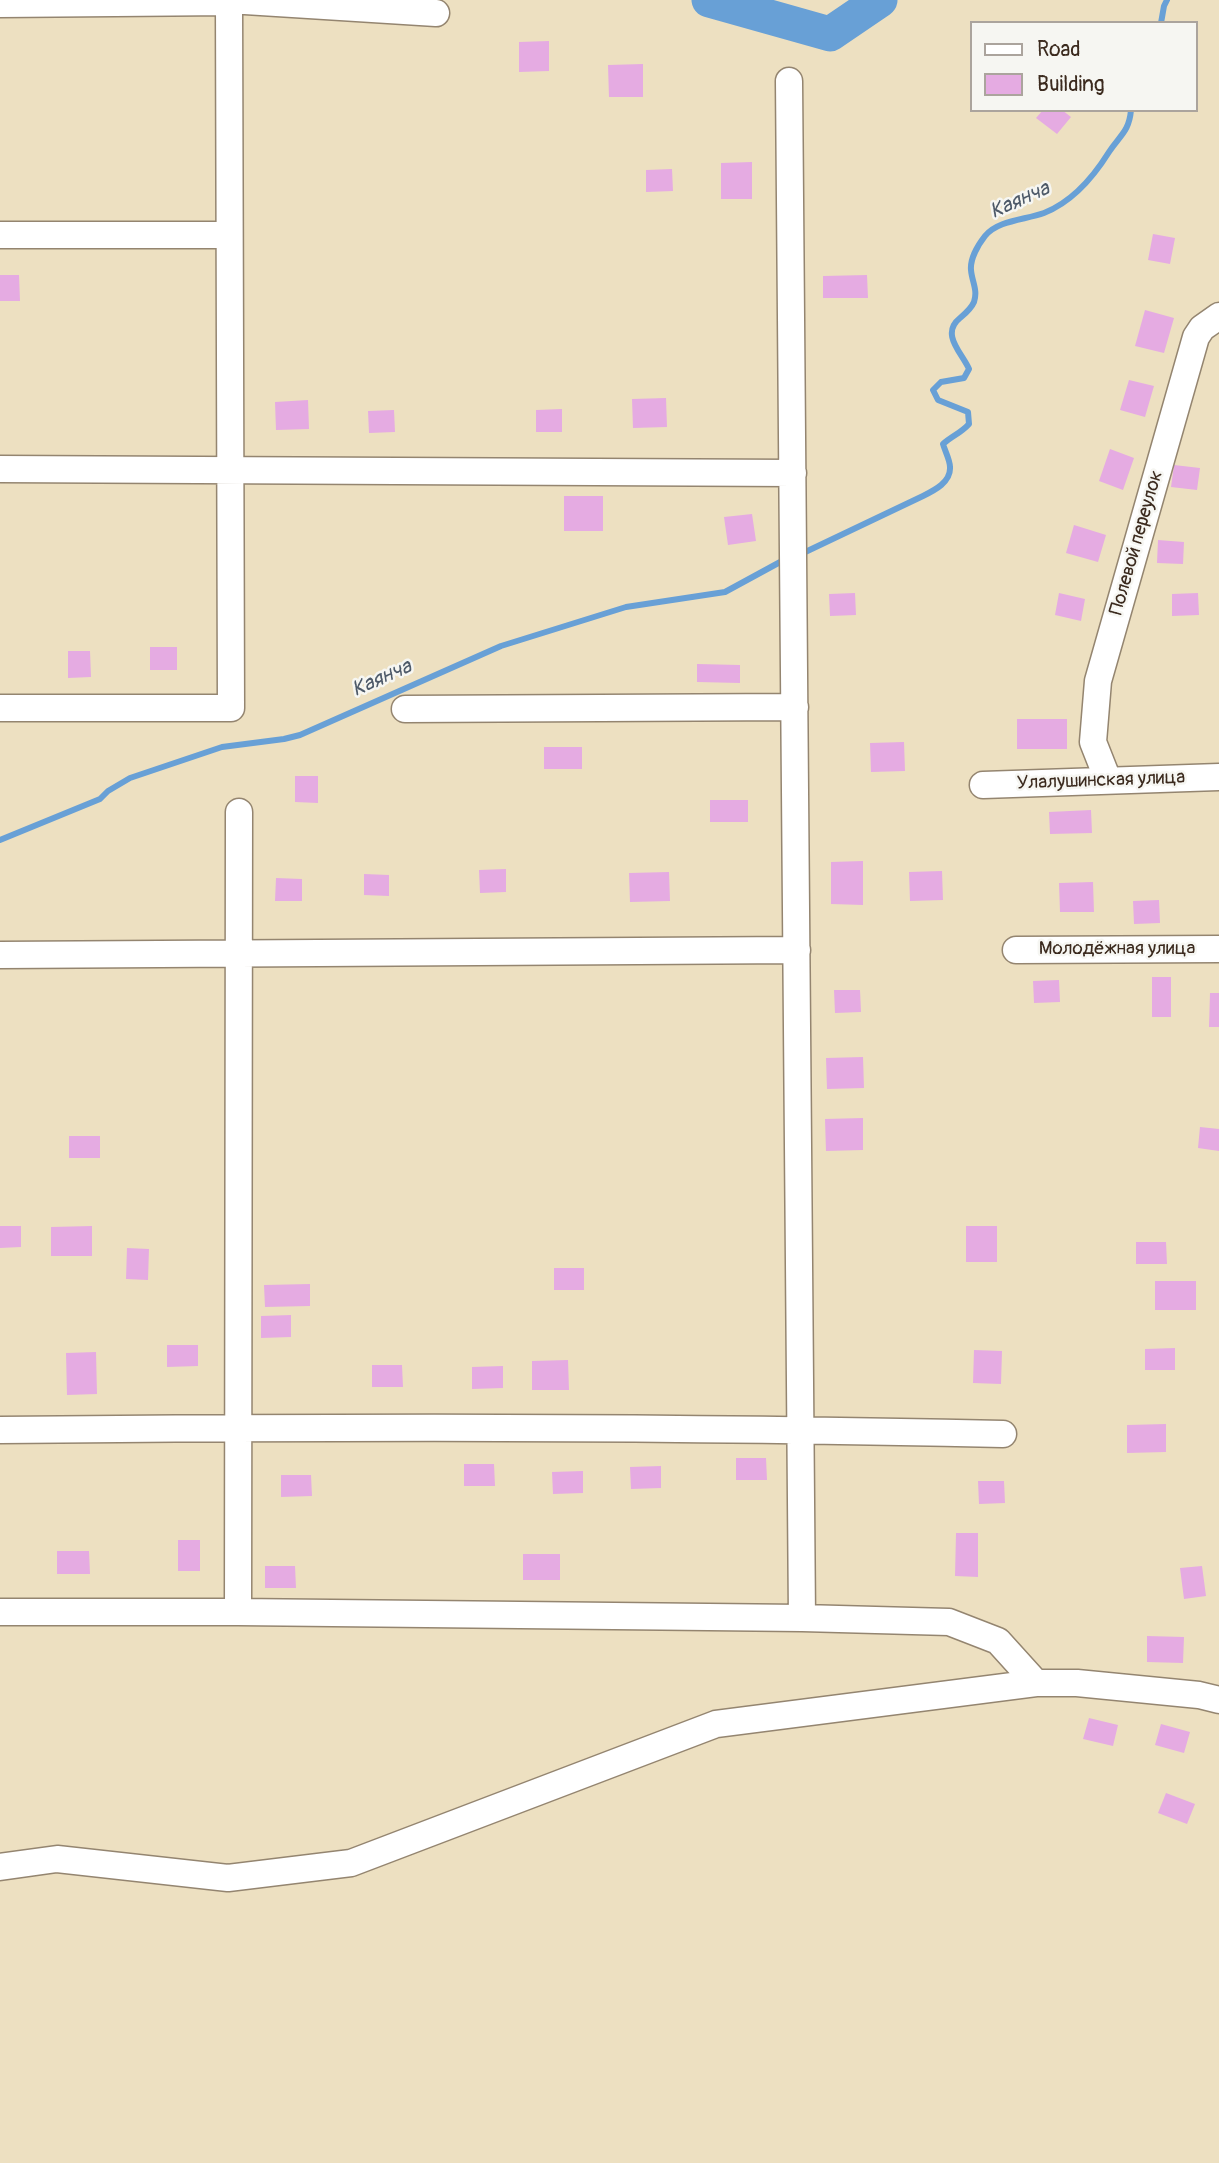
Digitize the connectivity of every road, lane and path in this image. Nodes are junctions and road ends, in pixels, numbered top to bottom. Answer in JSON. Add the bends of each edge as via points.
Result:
{"nodes":[{"id":1,"x":229,"y":1,"type":"edge"},
{"id":2,"x":0,"y":4,"type":"edge"},
{"id":3,"x":436,"y":13,"type":"dead end"},
{"id":4,"x":789,"y":81,"type":"dead end"},
{"id":5,"x":0,"y":234,"type":"edge"},
{"id":6,"x":229,"y":235,"type":"junction"},
{"id":7,"x":1219,"y":316,"type":"edge"},
{"id":8,"x":0,"y":469,"type":"edge"},
{"id":9,"x":231,"y":469,"type":"junction"},
{"id":10,"x":793,"y":473,"type":"junction"},
{"id":11,"x":795,"y":707,"type":"junction"},
{"id":12,"x":0,"y":708,"type":"edge"},
{"id":13,"x":405,"y":709,"type":"dead end"},
{"id":14,"x":1219,"y":777,"type":"edge"},
{"id":15,"x":1108,"y":780,"type":"junction"},
{"id":16,"x":984,"y":785,"type":"dead end"},
{"id":17,"x":239,"y":812,"type":"dead end"},
{"id":18,"x":1219,"y":949,"type":"edge"},
{"id":19,"x":797,"y":950,"type":"junction"},
{"id":20,"x":1016,"y":950,"type":"dead end"},
{"id":21,"x":239,"y":953,"type":"junction"},
{"id":22,"x":0,"y":955,"type":"edge"},
{"id":23,"x":237,"y":1428,"type":"junction"},
{"id":24,"x":801,"y":1429,"type":"junction"},
{"id":25,"x":0,"y":1430,"type":"edge"},
{"id":26,"x":1003,"y":1434,"type":"dead end"},
{"id":27,"x":0,"y":1612,"type":"edge"},
{"id":28,"x":238,"y":1612,"type":"junction"},
{"id":29,"x":802,"y":1618,"type":"junction"},
{"id":30,"x":1036,"y":1682,"type":"junction"},
{"id":31,"x":1219,"y":1700,"type":"edge"},
{"id":32,"x":0,"y":1867,"type":"edge"}],
"edges":[{"from":1,"to":2,"type":"street"},
{"from":1,"to":3,"type":"street"},
{"from":1,"to":6,"type":"street"},
{"from":4,"to":10,"type":"street"},
{"from":5,"to":6,"type":"street"},
{"from":6,"to":9,"type":"street"},
{"from":7,"to":15,"type":"street","name":"Полевой переулок","via":[[1196,337],[1098,681],[1093,743]]},
{"from":8,"to":9,"type":"street"},
{"from":9,"to":10,"type":"street"},
{"from":9,"to":12,"type":"street","via":[[231,708]]},
{"from":10,"to":11,"type":"street"},
{"from":11,"to":13,"type":"street"},
{"from":11,"to":19,"type":"street"},
{"from":14,"to":15,"type":"street","name":"Улалушинская улица"},
{"from":15,"to":16,"type":"street","name":"Улалушинская улица"},
{"from":17,"to":21,"type":"street"},
{"from":18,"to":20,"type":"street","name":"Молодёжная улица"},
{"from":19,"to":21,"type":"street"},
{"from":19,"to":24,"type":"street"},
{"from":21,"to":22,"type":"street"},
{"from":21,"to":23,"type":"street"},
{"from":23,"to":24,"type":"street"},
{"from":23,"to":25,"type":"street"},
{"from":23,"to":28,"type":"street"},
{"from":24,"to":26,"type":"street"},
{"from":24,"to":29,"type":"street"},
{"from":27,"to":28,"type":"street"},
{"from":28,"to":29,"type":"street"},
{"from":29,"to":30,"type":"street","via":[[949,1622],[998,1641]]},
{"from":30,"to":31,"type":"street"},
{"from":30,"to":32,"type":"street","via":[[716,1724],[351,1863],[228,1878],[57,1859]]}]}
